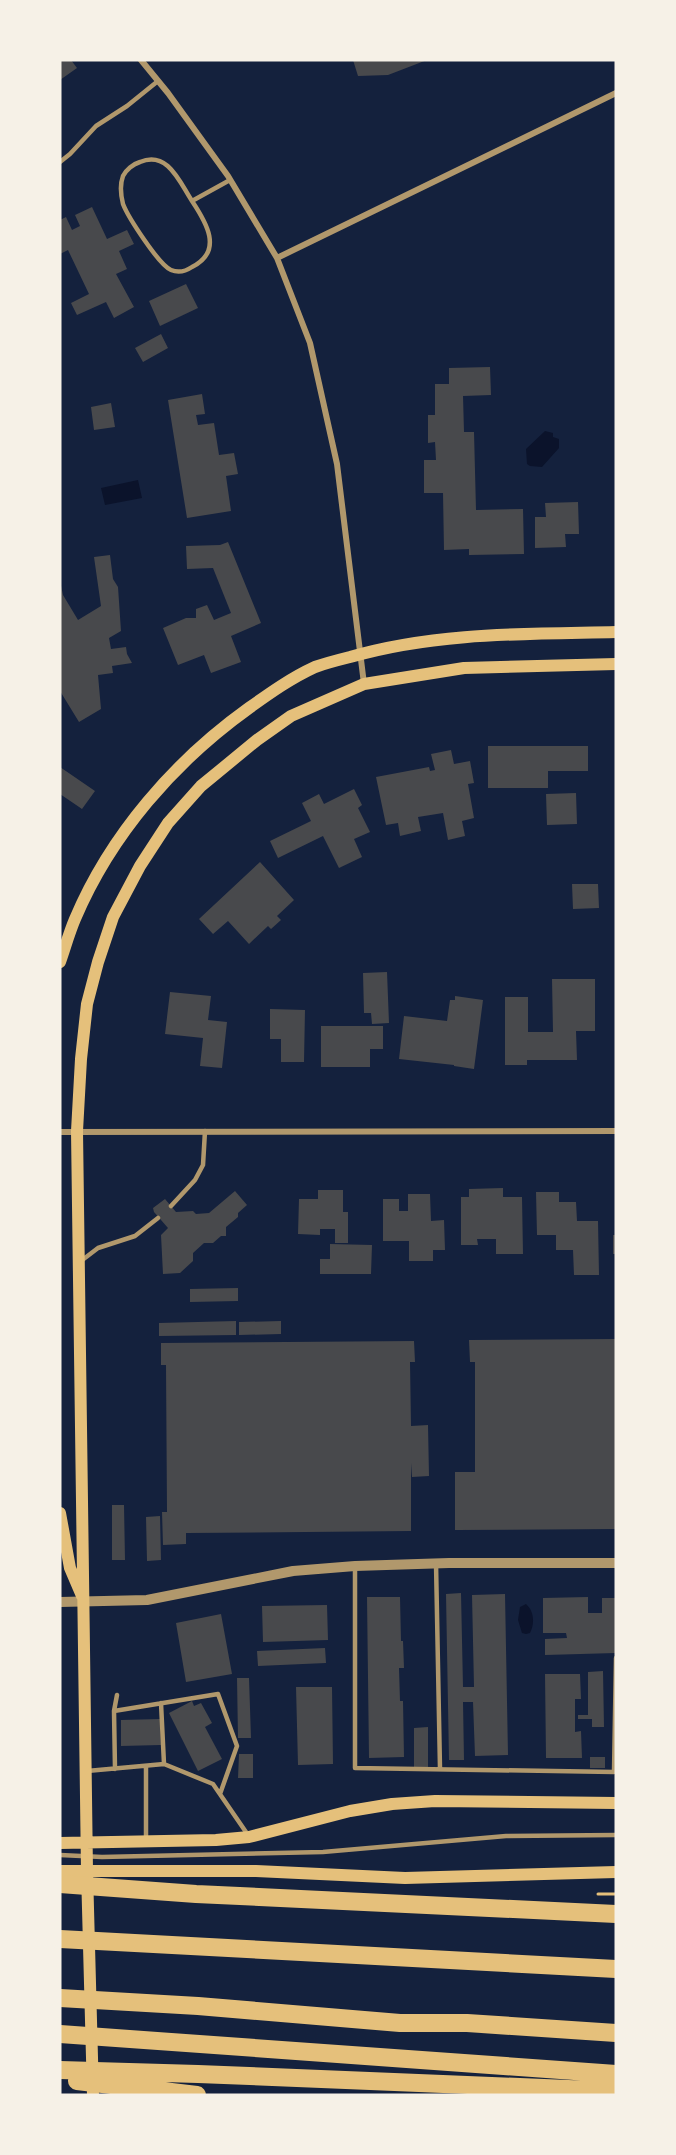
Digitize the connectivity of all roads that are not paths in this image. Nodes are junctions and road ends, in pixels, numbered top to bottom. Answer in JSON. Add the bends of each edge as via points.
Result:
{"nodes":[{"id":1,"x":141,"y":60,"type":"edge"},
{"id":2,"x":158,"y":81,"type":"junction"},
{"id":3,"x":616,"y":93,"type":"edge"},
{"id":4,"x":60,"y":162,"type":"edge"},
{"id":5,"x":230,"y":180,"type":"junction"},
{"id":6,"x":192,"y":201,"type":"junction"},
{"id":7,"x":277,"y":258,"type":"junction"},
{"id":8,"x":616,"y":632,"type":"edge"},
{"id":9,"x":361,"y":654,"type":"junction"},
{"id":10,"x":616,"y":664,"type":"edge"},
{"id":11,"x":364,"y":684,"type":"junction"},
{"id":12,"x":60,"y":962,"type":"edge"},
{"id":13,"x":77,"y":1131,"type":"junction"},
{"id":14,"x":205,"y":1131,"type":"junction"},
{"id":15,"x":616,"y":1131,"type":"edge"},
{"id":16,"x":60,"y":1132,"type":"edge"},
{"id":17,"x":171,"y":1206,"type":"dead end"},
{"id":18,"x":158,"y":1218,"type":"dead end"},
{"id":19,"x":78,"y":1264,"type":"junction"},
{"id":20,"x":60,"y":1513,"type":"edge"},
{"id":21,"x":436,"y":1563,"type":"junction"},
{"id":22,"x":616,"y":1563,"type":"edge"},
{"id":23,"x":355,"y":1566,"type":"junction"},
{"id":24,"x":60,"y":1602,"type":"edge"},
{"id":25,"x":84,"y":1602,"type":"junction"},
{"id":26,"x":616,"y":1658,"type":"edge"},
{"id":27,"x":117,"y":1695,"type":"dead end"},
{"id":28,"x":161,"y":1704,"type":"junction"},
{"id":29,"x":114,"y":1711,"type":"junction"},
{"id":30,"x":164,"y":1764,"type":"junction"},
{"id":31,"x":146,"y":1766,"type":"junction"},
{"id":32,"x":115,"y":1769,"type":"junction"},
{"id":33,"x":440,"y":1769,"type":"junction"},
{"id":34,"x":87,"y":1771,"type":"junction"},
{"id":35,"x":220,"y":1794,"type":"junction"},
{"id":36,"x":616,"y":1803,"type":"edge"},
{"id":37,"x":616,"y":1835,"type":"edge"},
{"id":38,"x":249,"y":1837,"type":"junction"},
{"id":39,"x":146,"y":1842,"type":"junction"},
{"id":40,"x":60,"y":1843,"type":"edge"},
{"id":41,"x":87,"y":1843,"type":"junction"},
{"id":42,"x":60,"y":1856,"type":"edge"},
{"id":43,"x":60,"y":1871,"type":"edge"},
{"id":44,"x":87,"y":1871,"type":"junction"},
{"id":45,"x":616,"y":1872,"type":"edge"},
{"id":46,"x":60,"y":1884,"type":"edge"},
{"id":47,"x":616,"y":1914,"type":"edge"},
{"id":48,"x":60,"y":1939,"type":"edge"},
{"id":49,"x":616,"y":1969,"type":"edge"},
{"id":50,"x":60,"y":1998,"type":"edge"},
{"id":51,"x":616,"y":2033,"type":"edge"},
{"id":52,"x":60,"y":2034,"type":"edge"},
{"id":53,"x":60,"y":2070,"type":"edge"},
{"id":54,"x":616,"y":2074,"type":"edge"},
{"id":55,"x":60,"y":2078,"type":"edge"},
{"id":56,"x":616,"y":2091,"type":"edge"},
{"id":57,"x":93,"y":2095,"type":"edge"},
{"id":58,"x":197,"y":2095,"type":"edge"}],
"edges":[{"from":1,"to":2,"type":"street"},
{"from":2,"to":4,"type":"lane","via":[[96,126]]},
{"from":2,"to":5,"type":"street"},
{"from":3,"to":7,"type":"street"},
{"from":5,"to":6,"type":"lane"},
{"from":5,"to":7,"type":"street"},
{"from":6,"to":6,"type":"lane","via":[[206,223],[210,246],[200,263],[178,272],[168,269],[156,257],[127,210],[121,193],[124,175],[143,160],[165,163]]},
{"from":7,"to":9,"type":"street","via":[[310,343],[337,464]]},
{"from":8,"to":9,"type":"main road","via":[[463,636],[411,642]]},
{"from":9,"to":11,"type":"street"},
{"from":9,"to":12,"type":"main road","via":[[316,667],[281,685],[215,733],[163,783],[128,826],[96,876],[74,919]]},
{"from":10,"to":11,"type":"main road","via":[[464,668]]},
{"from":11,"to":13,"type":"main road","via":[[291,716],[257,740],[201,786],[168,823],[140,866],[112,917],[87,1004]]},
{"from":13,"to":14,"type":"street"},
{"from":13,"to":16,"type":"street"},
{"from":13,"to":19,"type":"main road"},
{"from":14,"to":15,"type":"street"},
{"from":14,"to":17,"type":"lane","via":[[202,1165],[195,1180]]},
{"from":18,"to":19,"type":"lane","via":[[135,1236],[98,1248]]},
{"from":19,"to":25,"type":"main road"},
{"from":20,"to":25,"type":"main road","via":[[70,1568]]},
{"from":21,"to":22,"type":"street"},
{"from":21,"to":23,"type":"street"},
{"from":21,"to":33,"type":"lane"},
{"from":23,"to":25,"type":"street","via":[[293,1571],[147,1600]]},
{"from":23,"to":33,"type":"lane","via":[[355,1768]]},
{"from":24,"to":25,"type":"street"},
{"from":25,"to":34,"type":"main road"},
{"from":26,"to":33,"type":"lane","via":[[614,1772]]},
{"from":27,"to":29,"type":"lane"},
{"from":28,"to":29,"type":"lane"},
{"from":28,"to":30,"type":"lane"},
{"from":28,"to":35,"type":"lane","via":[[218,1694],[237,1746]]},
{"from":29,"to":32,"type":"lane"},
{"from":30,"to":31,"type":"lane"},
{"from":30,"to":35,"type":"lane","via":[[213,1784]]},
{"from":31,"to":32,"type":"lane"},
{"from":31,"to":39,"type":"lane"},
{"from":32,"to":34,"type":"lane"},
{"from":34,"to":41,"type":"main road"},
{"from":35,"to":38,"type":"lane"},
{"from":36,"to":38,"type":"main road","via":[[392,1804]]},
{"from":37,"to":42,"type":"lane","via":[[507,1836],[322,1852]]},
{"from":38,"to":39,"type":"main road"},
{"from":39,"to":41,"type":"main road"},
{"from":40,"to":41,"type":"main road"},
{"from":41,"to":44,"type":"main road"},
{"from":43,"to":44,"type":"main road"},
{"from":44,"to":45,"type":"main road","via":[[256,1871],[405,1878]]},
{"from":44,"to":57,"type":"main road"},
{"from":46,"to":47,"type":"highway"},
{"from":48,"to":49,"type":"highway"},
{"from":50,"to":51,"type":"highway","via":[[400,2023],[467,2023]]},
{"from":52,"to":54,"type":"highway"},
{"from":53,"to":56,"type":"highway"},
{"from":55,"to":58,"type":"highway"}]}
